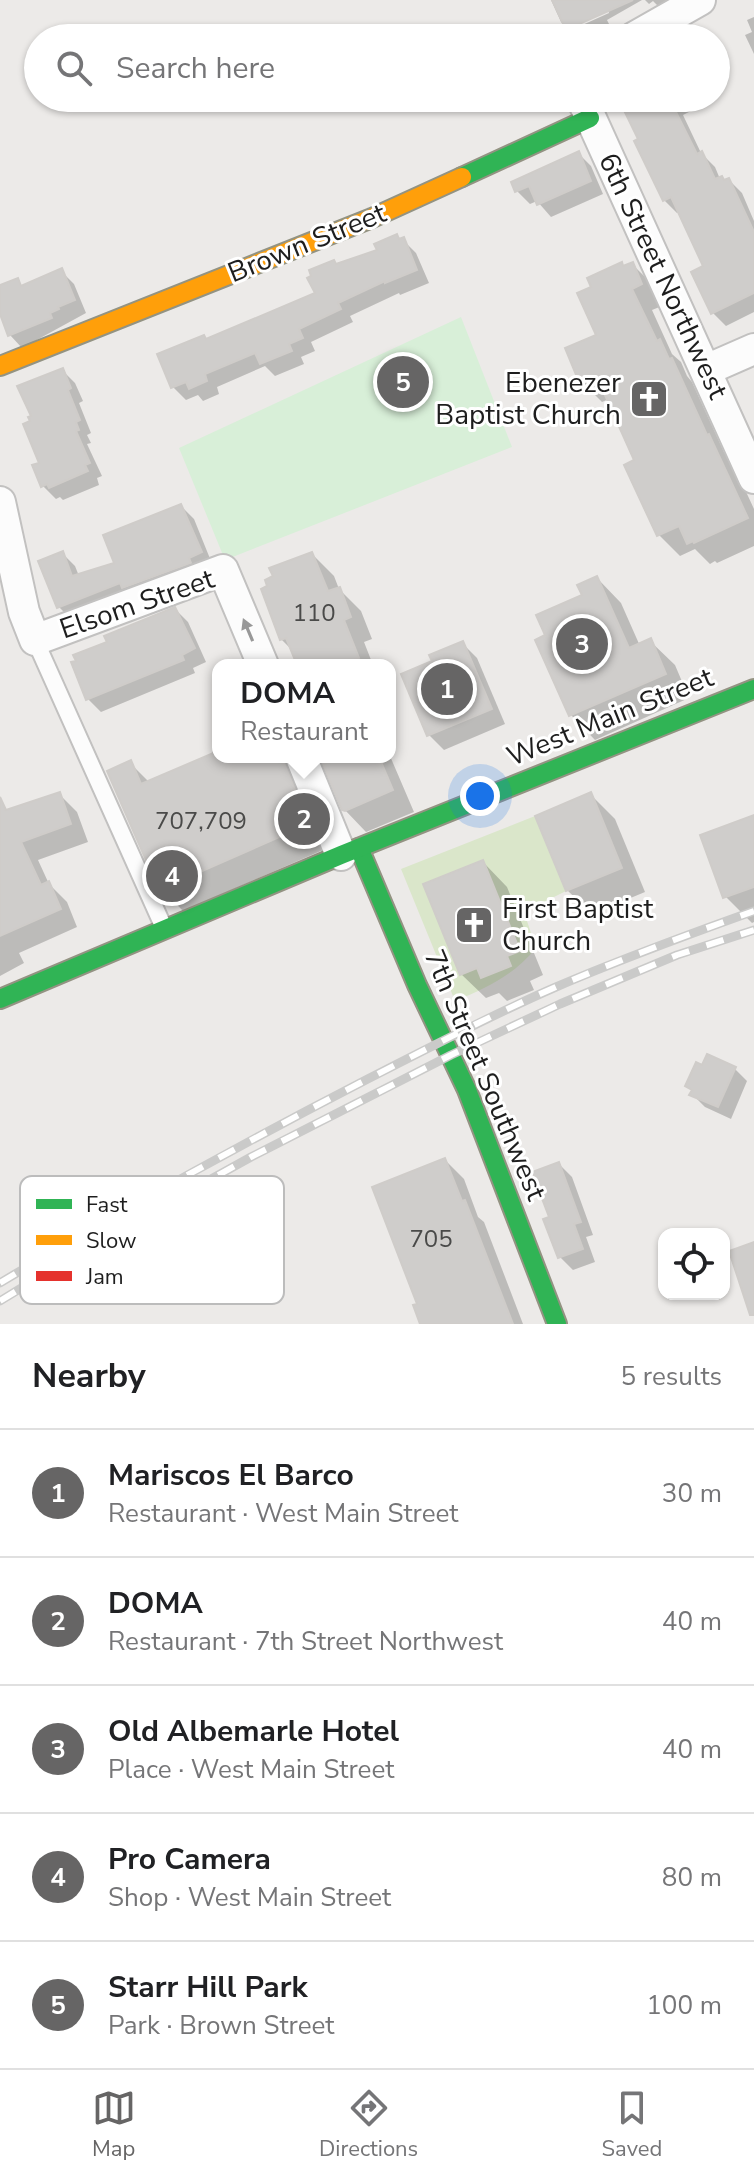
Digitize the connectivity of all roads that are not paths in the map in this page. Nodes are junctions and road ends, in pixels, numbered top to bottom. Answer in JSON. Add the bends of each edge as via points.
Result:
{"nodes":[{"id":1,"x":700,"y":0,"type":"edge"},
{"id":2,"x":658,"y":24,"type":"edge"},
{"id":3,"x":578,"y":112,"type":"edge"},
{"id":4,"x":588,"y":112,"type":"edge"},
{"id":5,"x":754,"y":349,"type":"edge"},
{"id":6,"x":0,"y":366,"type":"edge"},
{"id":7,"x":706,"y":370,"type":"junction"},
{"id":8,"x":754,"y":478,"type":"edge"},
{"id":9,"x":0,"y":502,"type":"edge"},
{"id":10,"x":20,"y":625,"type":"edge"},
{"id":11,"x":260,"y":659,"type":"edge"},
{"id":12,"x":754,"y":689,"type":"edge"},
{"id":13,"x":304,"y":763,"type":"edge"},
{"id":14,"x":350,"y":851,"type":"junction"},
{"id":15,"x":165,"y":930,"type":"junction"},
{"id":16,"x":0,"y":999,"type":"edge"},
{"id":17,"x":557,"y":1324,"type":"edge"}],
"edges":[{"from":1,"to":2,"type":"street"},
{"from":3,"to":6,"type":"street","name":"Brown Street","via":[[372,218]]},
{"from":4,"to":7,"type":"street","name":"6th Street Northwest"},
{"from":5,"to":7,"type":"street"},
{"from":7,"to":8,"type":"street","name":"6th Street Northwest"},
{"from":9,"to":10,"type":"street"},
{"from":11,"to":10,"type":"street","name":"Elsom Street","one_way":true,"via":[[223,570]]},
{"from":10,"to":15,"type":"lane"},
{"from":12,"to":14,"type":"street","name":"West Main Street"},
{"from":13,"to":14,"type":"street"},
{"from":14,"to":15,"type":"street","name":"West Main Street"},
{"from":14,"to":17,"type":"street","name":"7th Street Southwest","via":[[467,1090]]},
{"from":15,"to":16,"type":"street","name":"West Main Street"}]}
